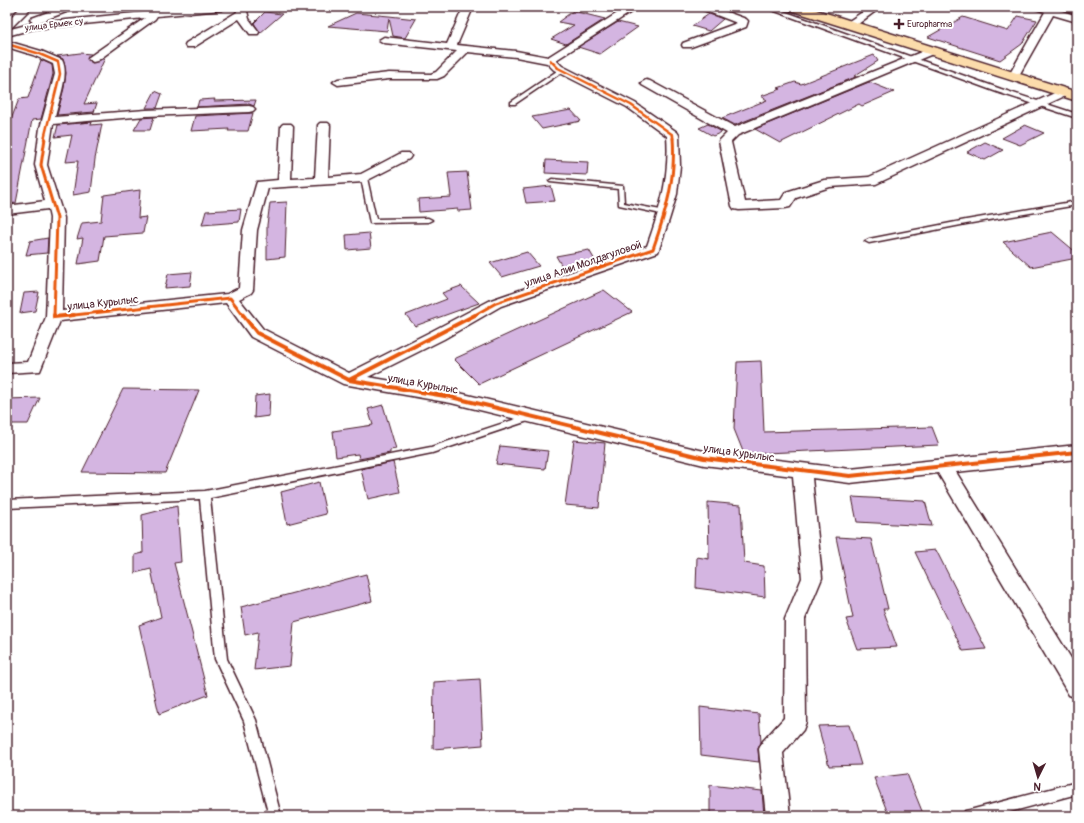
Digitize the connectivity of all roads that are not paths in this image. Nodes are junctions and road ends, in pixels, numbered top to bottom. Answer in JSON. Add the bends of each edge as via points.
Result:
{"nodes":[{"id":1,"x":27,"y":7,"type":"edge"},
{"id":2,"x":71,"y":7,"type":"edge"},
{"id":3,"x":222,"y":7,"type":"edge"},
{"id":4,"x":455,"y":7,"type":"edge"},
{"id":5,"x":634,"y":7,"type":"edge"},
{"id":6,"x":704,"y":7,"type":"edge"},
{"id":7,"x":767,"y":7,"type":"edge"},
{"id":8,"x":794,"y":7,"type":"edge"},
{"id":9,"x":876,"y":7,"type":"edge"},
{"id":10,"x":1039,"y":7,"type":"edge"},
{"id":11,"x":468,"y":8,"type":"edge"},
{"id":12,"x":1052,"y":9,"type":"edge"},
{"id":13,"x":241,"y":10,"type":"edge"},
{"id":14,"x":156,"y":14,"type":"junction"},
{"id":15,"x":1077,"y":19,"type":"edge"},
{"id":16,"x":850,"y":25,"type":"junction"},
{"id":17,"x":7,"y":26,"type":"edge"},
{"id":18,"x":7,"y":32,"type":"edge"},
{"id":19,"x":254,"y":32,"type":"dead end"},
{"id":20,"x":384,"y":40,"type":"dead end"},
{"id":21,"x":7,"y":44,"type":"edge"},
{"id":22,"x":190,"y":45,"type":"dead end"},
{"id":23,"x":687,"y":45,"type":"dead end"},
{"id":24,"x":452,"y":47,"type":"junction"},
{"id":25,"x":466,"y":48,"type":"junction"},
{"id":26,"x":931,"y":51,"type":"junction"},
{"id":27,"x":912,"y":58,"type":"junction"},
{"id":28,"x":93,"y":59,"type":"dead end"},
{"id":29,"x":550,"y":60,"type":"junction"},
{"id":30,"x":562,"y":70,"type":"junction"},
{"id":31,"x":1014,"y":77,"type":"junction"},
{"id":32,"x":338,"y":82,"type":"dead end"},
{"id":33,"x":646,"y":83,"type":"dead end"},
{"id":34,"x":1063,"y":93,"type":"junction"},
{"id":35,"x":1077,"y":97,"type":"edge"},
{"id":36,"x":513,"y":103,"type":"dead end"},
{"id":37,"x":1039,"y":104,"type":"junction"},
{"id":38,"x":249,"y":109,"type":"dead end"},
{"id":39,"x":1077,"y":116,"type":"edge"},
{"id":40,"x":48,"y":121,"type":"junction"},
{"id":41,"x":324,"y":125,"type":"dead end"},
{"id":42,"x":287,"y":126,"type":"dead end"},
{"id":43,"x":734,"y":132,"type":"junction"},
{"id":44,"x":405,"y":156,"type":"dead end"},
{"id":45,"x":364,"y":178,"type":"junction"},
{"id":46,"x":321,"y":181,"type":"junction"},
{"id":47,"x":552,"y":181,"type":"dead end"},
{"id":48,"x":284,"y":184,"type":"junction"},
{"id":49,"x":1077,"y":203,"type":"edge"},
{"id":50,"x":52,"y":204,"type":"junction"},
{"id":51,"x":7,"y":210,"type":"edge"},
{"id":52,"x":666,"y":213,"type":"junction"},
{"id":53,"x":428,"y":220,"type":"dead end"},
{"id":54,"x":869,"y":241,"type":"dead end"},
{"id":55,"x":230,"y":298,"type":"junction"},
{"id":56,"x":54,"y":317,"type":"junction"},
{"id":57,"x":7,"y":368,"type":"edge"},
{"id":58,"x":349,"y":380,"type":"junction"},
{"id":59,"x":531,"y":417,"type":"junction"},
{"id":60,"x":1077,"y":452,"type":"edge"},
{"id":61,"x":943,"y":466,"type":"junction"},
{"id":62,"x":802,"y":470,"type":"junction"},
{"id":63,"x":205,"y":495,"type":"junction"},
{"id":64,"x":7,"y":504,"type":"edge"},
{"id":65,"x":1077,"y":688,"type":"edge"},
{"id":66,"x":1077,"y":788,"type":"edge"},
{"id":67,"x":275,"y":816,"type":"edge"},
{"id":68,"x":778,"y":816,"type":"edge"},
{"id":69,"x":970,"y":816,"type":"edge"}],
"edges":[{"from":1,"to":17,"type":"street","name":"улица Ермек су"},
{"from":2,"to":18,"type":"street"},
{"from":3,"to":14,"type":"street","name":"улица Ермек су"},
{"from":4,"to":11,"type":"street"},
{"from":5,"to":29,"type":"street"},
{"from":6,"to":23,"type":"street","via":[[743,21],[742,25]]},
{"from":7,"to":27,"type":"lane"},
{"from":8,"to":16,"type":"highway"},
{"from":9,"to":16,"type":"street"},
{"from":10,"to":12,"type":"street"},
{"from":11,"to":24,"type":"street"},
{"from":12,"to":15,"type":"street"},
{"from":12,"to":31,"type":"street"},
{"from":13,"to":19,"type":"street"},
{"from":13,"to":22,"type":"street"},
{"from":14,"to":18,"type":"street","name":"улица Ермек су","via":[[32,26]]},
{"from":14,"to":28,"type":"street"},
{"from":16,"to":26,"type":"highway"},
{"from":20,"to":24,"type":"street"},
{"from":21,"to":40,"type":"street","name":"улица Курылыс","via":[[58,62],[60,74]]},
{"from":24,"to":25,"type":"street"},
{"from":25,"to":29,"type":"street"},
{"from":25,"to":32,"type":"street","via":[[440,74],[433,77],[388,76]]},
{"from":26,"to":27,"type":"street"},
{"from":26,"to":31,"type":"highway"},
{"from":27,"to":37,"type":"lane"},
{"from":27,"to":43,"type":"street"},
{"from":29,"to":30,"type":"street","name":"улица Алии Молдагуловой"},
{"from":30,"to":36,"type":"lane"},
{"from":30,"to":52,"type":"street","name":"улица Алии Молдагуловой","via":[[631,106],[672,135],[675,151],[673,186]]},
{"from":31,"to":34,"type":"highway"},
{"from":33,"to":43,"type":"street"},
{"from":34,"to":35,"type":"highway"},
{"from":34,"to":37,"type":"street"},
{"from":37,"to":39,"type":"lane"},
{"from":37,"to":43,"type":"street","via":[[871,181],[829,182],[791,195],[785,204],[739,206],[725,141]]},
{"from":38,"to":40,"type":"street"},
{"from":40,"to":50,"type":"street","name":"улица Курылыс","via":[[41,165]]},
{"from":41,"to":46,"type":"street"},
{"from":42,"to":48,"type":"street"},
{"from":44,"to":45,"type":"street"},
{"from":45,"to":46,"type":"street"},
{"from":45,"to":53,"type":"lane","via":[[374,221]]},
{"from":46,"to":48,"type":"street"},
{"from":47,"to":52,"type":"lane","via":[[621,187],[621,204]]},
{"from":48,"to":55,"type":"street","via":[[262,186],[250,230],[246,290]]},
{"from":49,"to":54,"type":"lane"},
{"from":50,"to":51,"type":"street"},
{"from":50,"to":56,"type":"street","name":"улица Курылыс","via":[[57,218]]},
{"from":52,"to":58,"type":"street","name":"улица Алии Молдагуловой","via":[[653,249],[496,303]]},
{"from":55,"to":56,"type":"street","name":"улица Курылыс"},
{"from":55,"to":58,"type":"street","name":"улица Курылыс","via":[[257,333]]},
{"from":56,"to":57,"type":"street","via":[[34,367]]},
{"from":58,"to":59,"type":"street","name":"улица Курылыс","via":[[451,397]]},
{"from":59,"to":62,"type":"street","name":"улица Курылыс","via":[[704,458]]},
{"from":59,"to":63,"type":"lane","via":[[432,450]]},
{"from":60,"to":61,"type":"street","name":"улица Курылыс"},
{"from":61,"to":62,"type":"street","name":"улица Курылыс","via":[[850,476]]},
{"from":61,"to":65,"type":"street"},
{"from":62,"to":68,"type":"street","via":[[812,578],[795,619],[795,722],[771,749]]},
{"from":63,"to":64,"type":"lane"},
{"from":63,"to":67,"type":"lane","via":[[222,659],[250,720]]},
{"from":66,"to":69,"type":"lane"}]}
